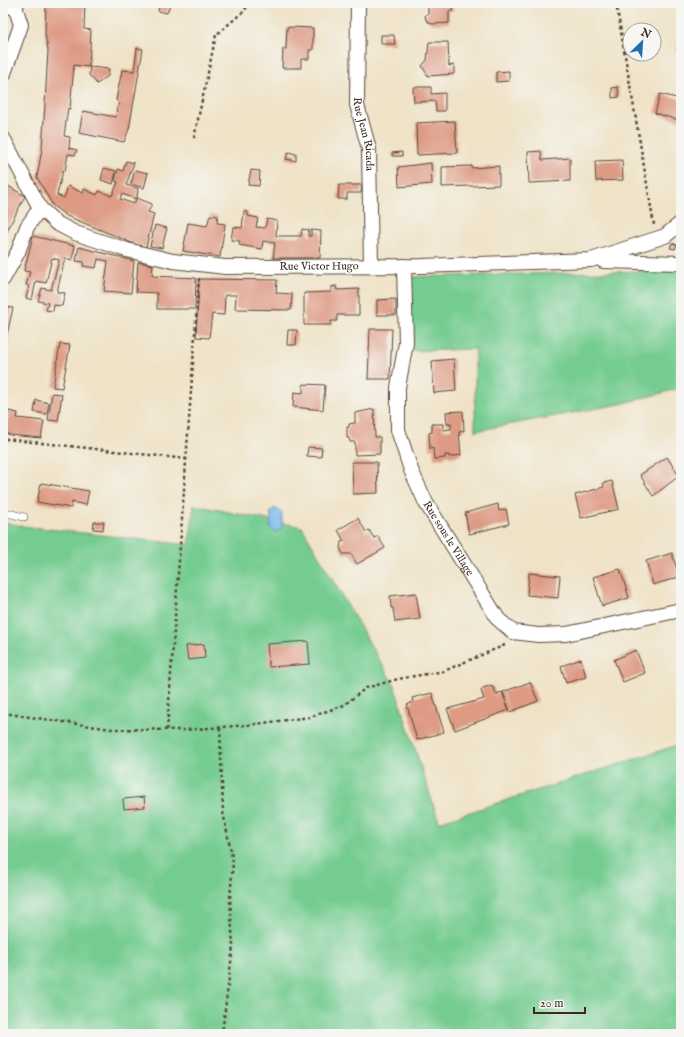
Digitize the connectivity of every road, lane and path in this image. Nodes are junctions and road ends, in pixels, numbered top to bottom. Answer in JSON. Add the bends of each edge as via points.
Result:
{"nodes":[{"id":1,"x":14,"y":3,"type":"edge"},
{"id":2,"x":250,"y":3,"type":"edge"},
{"id":3,"x":358,"y":3,"type":"edge"},
{"id":4,"x":616,"y":3,"type":"edge"},
{"id":5,"x":3,"y":4,"type":"edge"},
{"id":6,"x":3,"y":76,"type":"edge"},
{"id":7,"x":3,"y":138,"type":"edge"},
{"id":8,"x":194,"y":138,"type":"dead end"},
{"id":9,"x":40,"y":208,"type":"junction"},
{"id":10,"x":681,"y":223,"type":"edge"},
{"id":11,"x":656,"y":239,"type":"junction"},
{"id":12,"x":591,"y":260,"type":"junction"},
{"id":13,"x":681,"y":263,"type":"edge"},
{"id":14,"x":200,"y":264,"type":"junction"},
{"id":15,"x":371,"y":266,"type":"junction"},
{"id":16,"x":404,"y":266,"type":"junction"},
{"id":17,"x":3,"y":279,"type":"edge"},
{"id":18,"x":3,"y":445,"type":"edge"},
{"id":19,"x":186,"y":459,"type":"junction"},
{"id":20,"x":3,"y":512,"type":"edge"},
{"id":21,"x":24,"y":517,"type":"dead end"},
{"id":22,"x":681,"y":610,"type":"edge"},
{"id":23,"x":513,"y":632,"type":"junction"},
{"id":24,"x":3,"y":713,"type":"edge"},
{"id":25,"x":220,"y":728,"type":"junction"},
{"id":26,"x":167,"y":730,"type":"junction"},
{"id":27,"x":222,"y":1034,"type":"edge"}],
"edges":[{"from":1,"to":5,"type":"street"},
{"from":1,"to":6,"type":"street","via":[[21,25]]},
{"from":2,"to":8,"type":"path","via":[[216,35]]},
{"from":3,"to":15,"type":"street","name":"Rue Jean Ricada","via":[[357,105],[369,149]]},
{"from":4,"to":11,"type":"path"},
{"from":7,"to":9,"type":"street","name":"Rue Victor Hugo"},
{"from":9,"to":14,"type":"street","name":"Rue Victor Hugo","via":[[56,224],[76,233],[127,250],[172,261]]},
{"from":9,"to":17,"type":"street","via":[[27,228],[18,252]]},
{"from":10,"to":11,"type":"street","name":"Rue Victor Hugo","via":[[666,236]]},
{"from":11,"to":12,"type":"street","name":"Rue Victor Hugo"},
{"from":12,"to":13,"type":"street"},
{"from":12,"to":16,"type":"street","name":"Rue Victor Hugo"},
{"from":14,"to":15,"type":"street","name":"Rue Victor Hugo","via":[[225,267]]},
{"from":14,"to":19,"type":"path"},
{"from":15,"to":16,"type":"street","name":"Rue Victor Hugo"},
{"from":16,"to":23,"type":"street","name":"Rue sous le Village","via":[[406,343],[398,387],[398,430],[411,470],[426,503],[498,619]]},
{"from":18,"to":19,"type":"path","via":[[6,439]]},
{"from":19,"to":26,"type":"path"},
{"from":20,"to":21,"type":"lane"},
{"from":22,"to":23,"type":"street","via":[[566,634],[538,635]]},
{"from":23,"to":25,"type":"path","via":[[506,644],[486,654],[444,671],[366,688],[344,705],[310,717]]},
{"from":24,"to":26,"type":"path","via":[[111,729]]},
{"from":25,"to":26,"type":"path"},
{"from":25,"to":27,"type":"path","via":[[223,812],[232,862],[230,898],[233,946]]}]}
